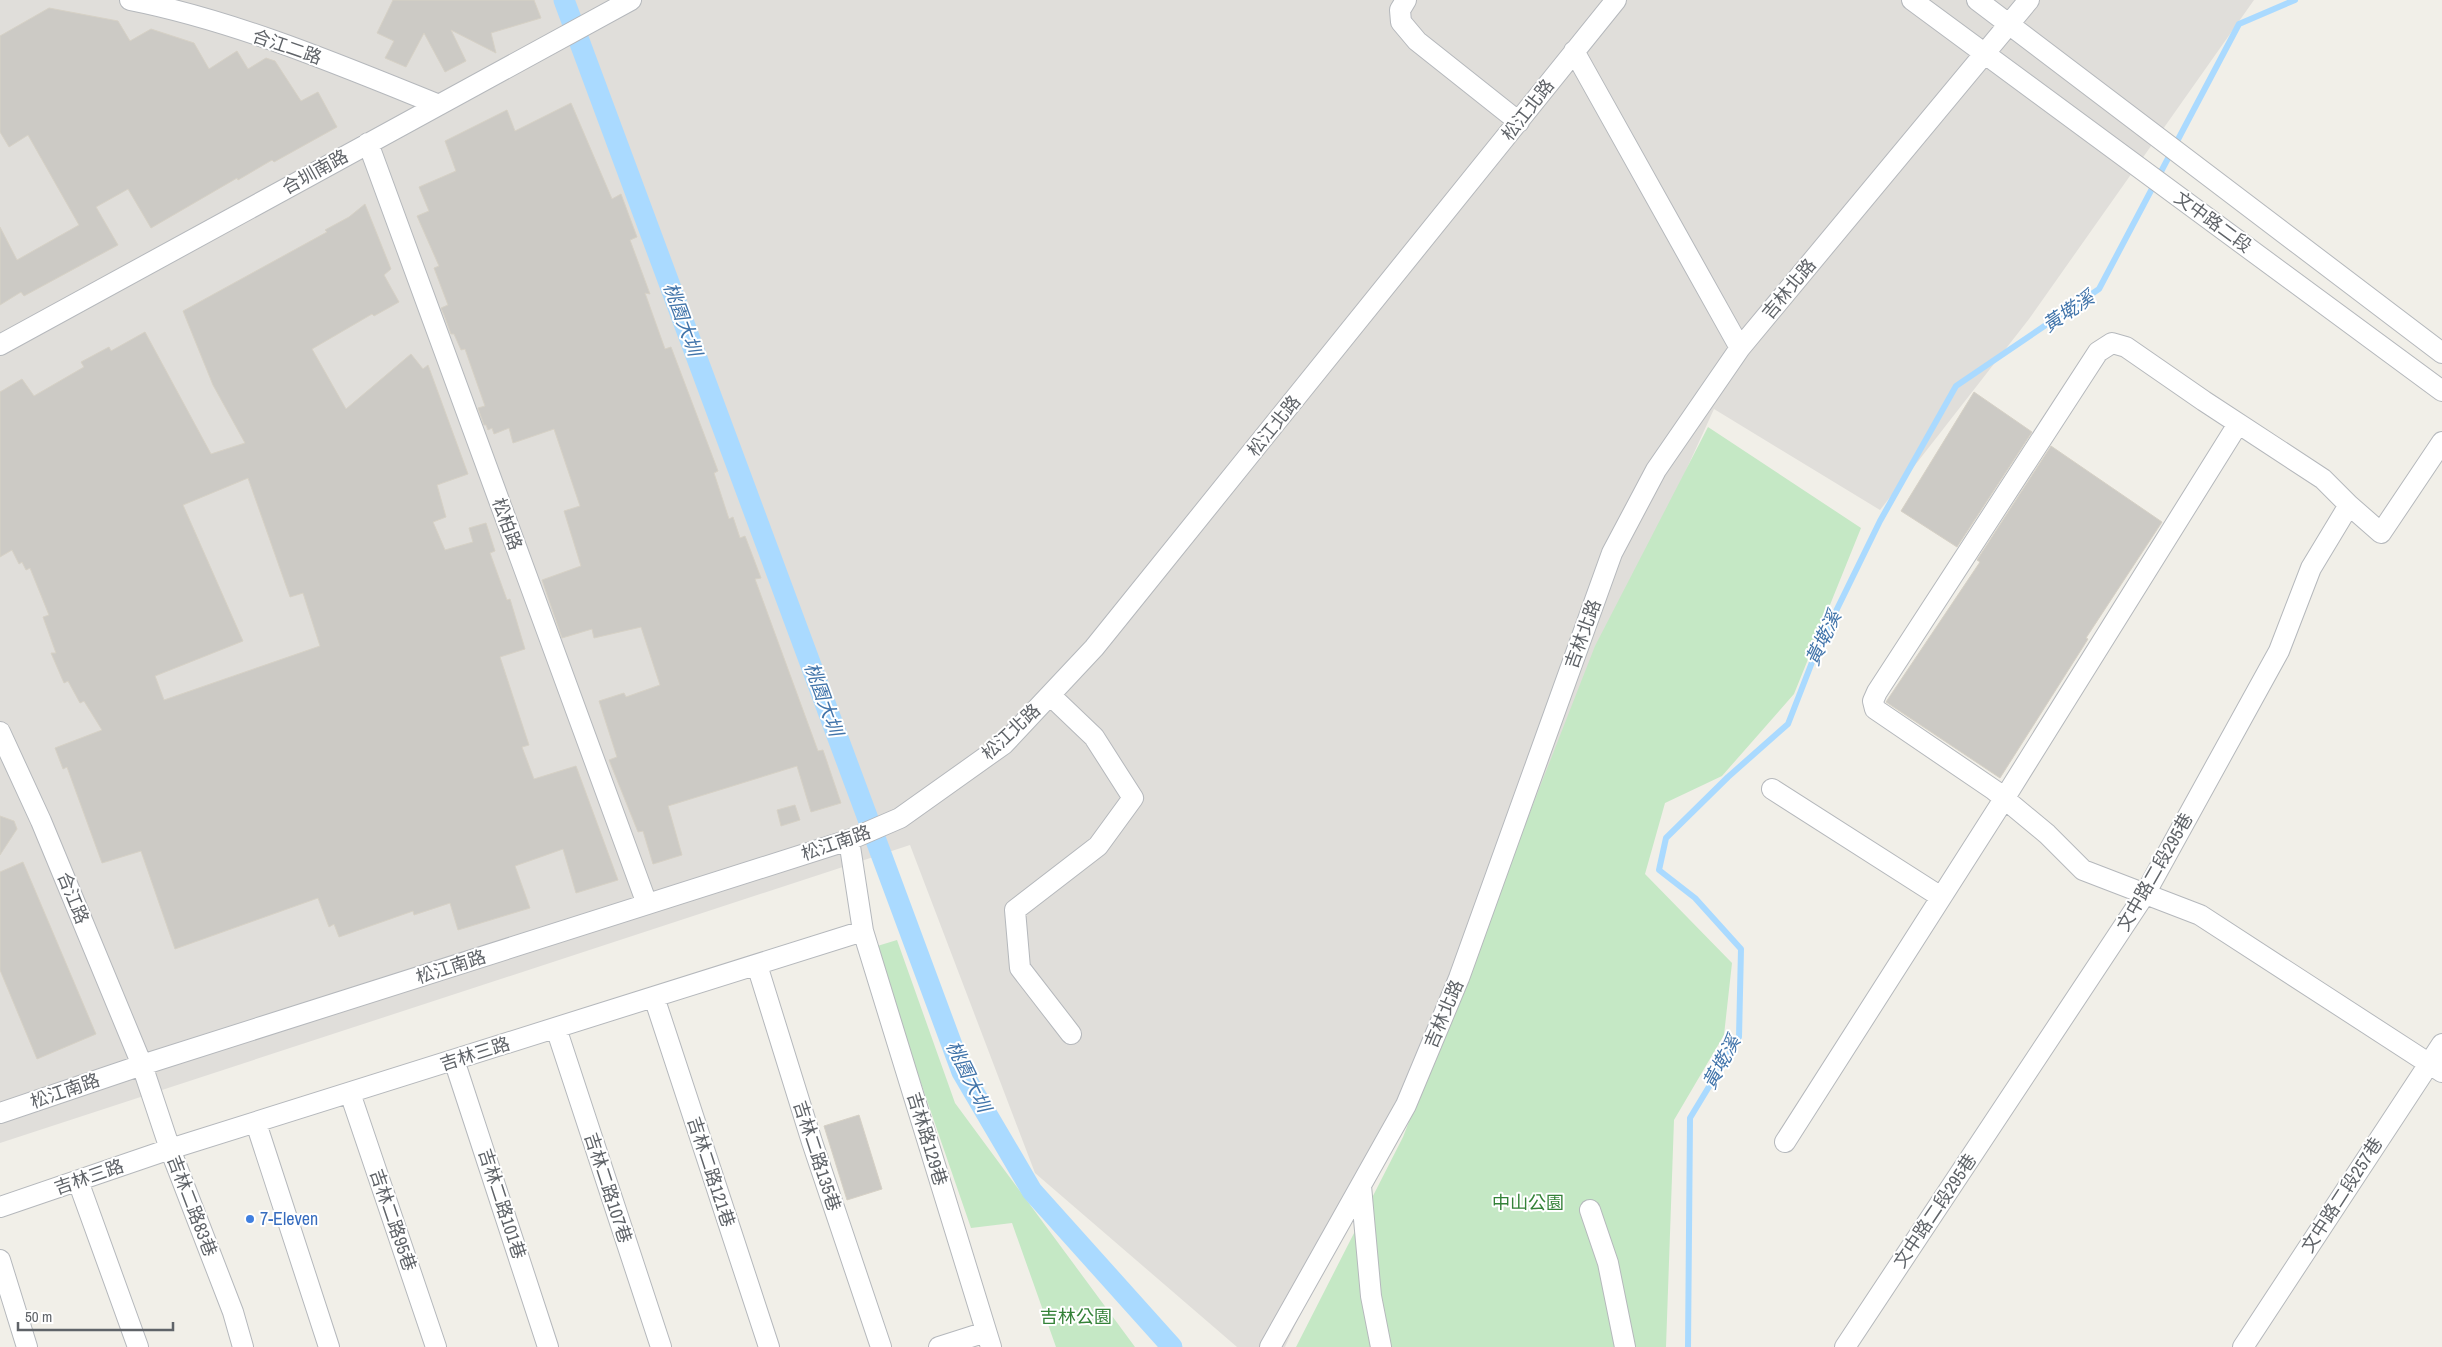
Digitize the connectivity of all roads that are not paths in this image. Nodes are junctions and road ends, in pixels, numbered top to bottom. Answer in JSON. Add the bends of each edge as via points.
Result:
{"nodes":[{"id":1,"x":130,"y":0,"type":"edge"},
{"id":2,"x":631,"y":0,"type":"edge"},
{"id":3,"x":1406,"y":0,"type":"edge"},
{"id":4,"x":1616,"y":0,"type":"edge"},
{"id":5,"x":1912,"y":0,"type":"edge"},
{"id":6,"x":1976,"y":0,"type":"edge"},
{"id":7,"x":2029,"y":0,"type":"edge"},
{"id":8,"x":2008,"y":24,"type":"junction"},
{"id":9,"x":1574,"y":51,"type":"junction"},
{"id":10,"x":1985,"y":54,"type":"junction"},
{"id":11,"x":439,"y":105,"type":"junction"},
{"id":12,"x":1519,"y":122,"type":"junction"},
{"id":13,"x":368,"y":143,"type":"junction"},
{"id":14,"x":0,"y":345,"type":"edge"},
{"id":15,"x":1740,"y":348,"type":"junction"},
{"id":16,"x":2442,"y":353,"type":"edge"},
{"id":17,"x":2442,"y":391,"type":"edge"},
{"id":18,"x":2238,"y":424,"type":"junction"},
{"id":19,"x":2442,"y":442,"type":"edge"},
{"id":20,"x":2349,"y":505,"type":"junction"},
{"id":21,"x":1050,"y":695,"type":"junction"},
{"id":22,"x":0,"y":732,"type":"edge"},
{"id":23,"x":1772,"y":788,"type":"dead end"},
{"id":24,"x":2004,"y":799,"type":"junction"},
{"id":25,"x":900,"y":818,"type":"joint"},
{"id":26,"x":854,"y":838,"type":"junction"},
{"id":27,"x":2144,"y":894,"type":"junction"},
{"id":28,"x":1942,"y":897,"type":"junction"},
{"id":29,"x":647,"y":904,"type":"junction"},
{"id":30,"x":863,"y":931,"type":"junction"},
{"id":31,"x":757,"y":964,"type":"junction"},
{"id":32,"x":654,"y":997,"type":"junction"},
{"id":33,"x":556,"y":1028,"type":"junction"},
{"id":34,"x":1071,"y":1034,"type":"dead end"},
{"id":35,"x":2442,"y":1044,"type":"edge"},
{"id":36,"x":454,"y":1060,"type":"junction"},
{"id":37,"x":142,"y":1066,"type":"junction"},
{"id":38,"x":2435,"y":1068,"type":"edge"},
{"id":39,"x":350,"y":1093,"type":"junction"},
{"id":40,"x":0,"y":1113,"type":"edge"},
{"id":41,"x":256,"y":1123,"type":"junction"},
{"id":42,"x":1784,"y":1142,"type":"dead end"},
{"id":43,"x":170,"y":1149,"type":"junction"},
{"id":44,"x":78,"y":1181,"type":"junction"},
{"id":45,"x":1361,"y":1186,"type":"junction"},
{"id":46,"x":0,"y":1207,"type":"edge"},
{"id":47,"x":1590,"y":1210,"type":"dead end"},
{"id":48,"x":0,"y":1260,"type":"edge"},
{"id":49,"x":988,"y":1339,"type":"edge"},
{"id":50,"x":27,"y":1347,"type":"edge"},
{"id":51,"x":138,"y":1347,"type":"edge"},
{"id":52,"x":243,"y":1347,"type":"edge"},
{"id":53,"x":328,"y":1347,"type":"edge"},
{"id":54,"x":436,"y":1347,"type":"edge"},
{"id":55,"x":548,"y":1347,"type":"edge"},
{"id":56,"x":661,"y":1347,"type":"edge"},
{"id":57,"x":769,"y":1347,"type":"edge"},
{"id":58,"x":881,"y":1347,"type":"edge"},
{"id":59,"x":939,"y":1347,"type":"edge"},
{"id":60,"x":1270,"y":1347,"type":"edge"},
{"id":61,"x":1381,"y":1347,"type":"edge"},
{"id":62,"x":1625,"y":1347,"type":"edge"},
{"id":63,"x":1845,"y":1347,"type":"edge"},
{"id":64,"x":2243,"y":1347,"type":"edge"}],
"edges":[{"from":1,"to":11,"type":"street","name":"合江二路","via":[[157,5],[299,49]]},
{"from":2,"to":11,"type":"street","name":"合圳南路"},
{"from":3,"to":12,"type":"street","via":[[1400,10],[1401,22],[1417,41]]},
{"from":4,"to":9,"type":"street","name":"松江北路"},
{"from":5,"to":10,"type":"street","name":"文中路二段"},
{"from":6,"to":8,"type":"street","name":"文中路二段"},
{"from":7,"to":8,"type":"street","name":"吉林北路"},
{"from":8,"to":10,"type":"street","name":"吉林北路"},
{"from":8,"to":16,"type":"street","name":"文中路二段"},
{"from":9,"to":12,"type":"street","name":"松江北路"},
{"from":9,"to":15,"type":"street"},
{"from":10,"to":15,"type":"street","name":"吉林北路"},
{"from":10,"to":17,"type":"street","name":"文中路二段"},
{"from":11,"to":13,"type":"street","name":"合圳南路"},
{"from":12,"to":21,"type":"street","name":"松江北路","via":[[1094,648]]},
{"from":13,"to":14,"type":"street","name":"合圳南路"},
{"from":13,"to":29,"type":"street","name":"松柏路"},
{"from":15,"to":45,"type":"street","name":"吉林北路","via":[[1656,470],[1612,553],[1459,978],[1406,1105]]},
{"from":18,"to":20,"type":"street","via":[[2323,479]]},
{"from":18,"to":24,"type":"street"},
{"from":18,"to":24,"type":"street","via":[[2126,347],[2112,343],[2098,352],[1877,692],[1873,701],[1875,709]]},
{"from":19,"to":20,"type":"street","via":[[2381,533]]},
{"from":20,"to":27,"type":"street","name":"文中路二段295巷","via":[[2311,568],[2279,650]]},
{"from":21,"to":25,"type":"street","name":"松江北路","via":[[1004,744]]},
{"from":21,"to":34,"type":"street","via":[[1094,737],[1133,798],[1098,846],[1015,910],[1020,968]]},
{"from":22,"to":37,"type":"street","name":"合江路","via":[[41,821]]},
{"from":23,"to":28,"type":"street"},
{"from":24,"to":27,"type":"street","via":[[2047,834],[2083,870]]},
{"from":24,"to":28,"type":"street"},
{"from":25,"to":26,"type":"street","name":"松江南路"},
{"from":26,"to":29,"type":"street","name":"松江南路"},
{"from":26,"to":30,"type":"street"},
{"from":27,"to":38,"type":"street","via":[[2200,915]]},
{"from":27,"to":63,"type":"street","name":"文中路二段295巷"},
{"from":28,"to":42,"type":"street"},
{"from":29,"to":37,"type":"street","name":"松江南路"},
{"from":30,"to":31,"type":"street","name":"吉林三路"},
{"from":30,"to":49,"type":"street","name":"吉林路129巷"},
{"from":31,"to":32,"type":"street","name":"吉林三路"},
{"from":31,"to":58,"type":"street","name":"吉林二路135巷","via":[[812,1142]]},
{"from":32,"to":33,"type":"street","name":"吉林三路"},
{"from":32,"to":57,"type":"street","name":"吉林二路121巷"},
{"from":33,"to":36,"type":"street","name":"吉林三路"},
{"from":33,"to":56,"type":"street","name":"吉林二路107巷"},
{"from":35,"to":38,"type":"street","name":"文中路二段257巷"},
{"from":36,"to":39,"type":"street","name":"吉林三路"},
{"from":36,"to":55,"type":"street","name":"吉林二路101巷"},
{"from":37,"to":40,"type":"street","name":"松江南路"},
{"from":37,"to":43,"type":"street","name":"吉林二路83巷"},
{"from":38,"to":64,"type":"street","name":"文中路二段257巷"},
{"from":39,"to":41,"type":"street","name":"吉林三路"},
{"from":39,"to":54,"type":"street","name":"吉林二路95巷"},
{"from":41,"to":43,"type":"street","name":"吉林三路"},
{"from":41,"to":53,"type":"street"},
{"from":43,"to":44,"type":"street","name":"吉林三路"},
{"from":43,"to":52,"type":"street","name":"吉林二路83巷","via":[[233,1312]]},
{"from":44,"to":46,"type":"street","name":"吉林三路"},
{"from":44,"to":51,"type":"street"},
{"from":45,"to":60,"type":"street","name":"吉林北路"},
{"from":45,"to":61,"type":"street","via":[[1371,1296]]},
{"from":47,"to":62,"type":"street","via":[[1608,1262]]},
{"from":48,"to":50,"type":"street"},
{"from":49,"to":59,"type":"street"}]}
